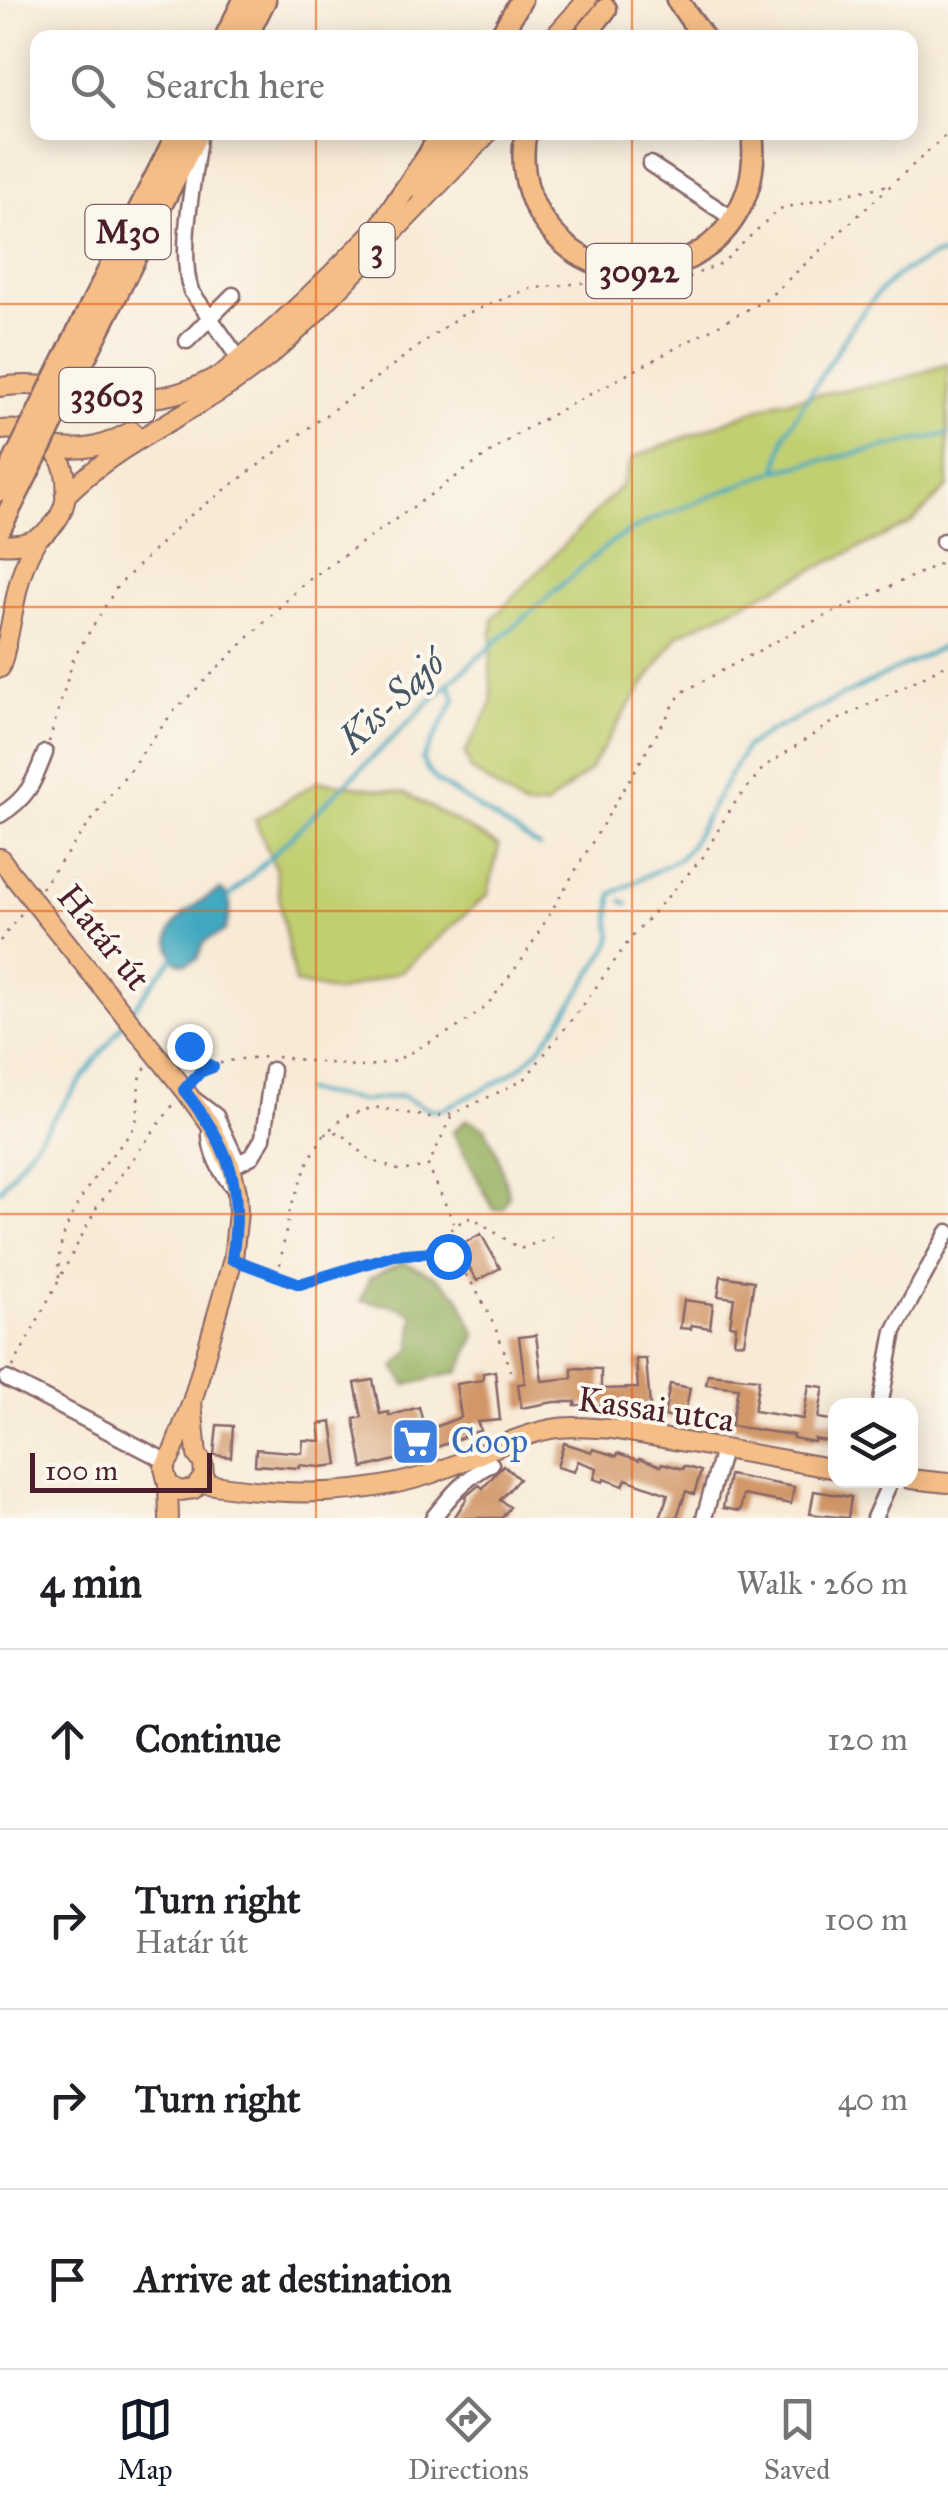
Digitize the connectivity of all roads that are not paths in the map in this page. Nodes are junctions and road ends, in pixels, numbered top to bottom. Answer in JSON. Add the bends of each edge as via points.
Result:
{"nodes":[{"id":1,"x":244,"y":0,"type":"edge"},
{"id":2,"x":265,"y":0,"type":"edge"},
{"id":3,"x":521,"y":0,"type":"edge"},
{"id":4,"x":677,"y":0,"type":"edge"},
{"id":5,"x":602,"y":3,"type":"edge"},
{"id":6,"x":229,"y":30,"type":"edge"},
{"id":7,"x":250,"y":30,"type":"edge"},
{"id":8,"x":504,"y":30,"type":"edge"},
{"id":9,"x":564,"y":30,"type":"edge"},
{"id":10,"x":586,"y":30,"type":"edge"},
{"id":11,"x":698,"y":30,"type":"edge"},
{"id":12,"x":174,"y":140,"type":"edge"},
{"id":13,"x":195,"y":140,"type":"edge"},
{"id":14,"x":198,"y":140,"type":"edge"},
{"id":15,"x":436,"y":140,"type":"edge"},
{"id":16,"x":458,"y":140,"type":"edge"},
{"id":17,"x":481,"y":140,"type":"edge"},
{"id":18,"x":524,"y":140,"type":"edge"},
{"id":19,"x":752,"y":140,"type":"edge"},
{"id":20,"x":650,"y":164,"type":"dead end"},
{"id":21,"x":385,"y":219,"type":"junction"},
{"id":22,"x":735,"y":220,"type":"junction"},
{"id":23,"x":233,"y":294,"type":"dead end"},
{"id":24,"x":211,"y":318,"type":"junction"},
{"id":25,"x":86,"y":336,"type":"junction"},
{"id":26,"x":187,"y":340,"type":"dead end"},
{"id":27,"x":240,"y":360,"type":"junction"},
{"id":28,"x":212,"y":380,"type":"joint"},
{"id":29,"x":0,"y":386,"type":"edge"},
{"id":30,"x":0,"y":430,"type":"edge"},
{"id":31,"x":51,"y":447,"type":"junction"},
{"id":32,"x":0,"y":490,"type":"edge"},
{"id":33,"x":65,"y":496,"type":"junction"},
{"id":34,"x":0,"y":529,"type":"edge"},
{"id":35,"x":38,"y":538,"type":"junction"},
{"id":36,"x":0,"y":544,"type":"edge"},
{"id":37,"x":0,"y":554,"type":"edge"},
{"id":38,"x":17,"y":587,"type":"junction"},
{"id":39,"x":0,"y":668,"type":"edge"},
{"id":40,"x":45,"y":753,"type":"road end"},
{"id":41,"x":0,"y":815,"type":"edge"},
{"id":42,"x":0,"y":858,"type":"edge"},
{"id":43,"x":272,"y":1070,"type":"dead end"},
{"id":44,"x":184,"y":1095,"type":"junction"},
{"id":45,"x":210,"y":1126,"type":"junction"},
{"id":46,"x":235,"y":1165,"type":"junction"},
{"id":47,"x":237,"y":1202,"type":"junction"},
{"id":48,"x":948,"y":1232,"type":"edge"},
{"id":49,"x":6,"y":1379,"type":"road end"},
{"id":50,"x":882,"y":1398,"type":"edge"},
{"id":51,"x":192,"y":1402,"type":"junction"},
{"id":52,"x":724,"y":1450,"type":"junction"},
{"id":53,"x":169,"y":1458,"type":"junction"},
{"id":54,"x":200,"y":1459,"type":"junction"},
{"id":55,"x":491,"y":1464,"type":"dead end"},
{"id":56,"x":828,"y":1468,"type":"edge"},
{"id":57,"x":918,"y":1481,"type":"edge"},
{"id":58,"x":168,"y":1484,"type":"junction"},
{"id":59,"x":948,"y":1484,"type":"edge"},
{"id":60,"x":194,"y":1487,"type":"junction"},
{"id":61,"x":888,"y":1488,"type":"edge"},
{"id":62,"x":238,"y":1489,"type":"junction"},
{"id":63,"x":169,"y":1518,"type":"edge"},
{"id":64,"x":433,"y":1518,"type":"edge"},
{"id":65,"x":704,"y":1518,"type":"edge"},
{"id":66,"x":874,"y":1518,"type":"edge"}],
"edges":[{"from":1,"to":6,"type":"highway"},
{"from":2,"to":7,"type":"highway"},
{"from":3,"to":8,"type":"highway"},
{"from":4,"to":11,"type":"highway"},
{"from":5,"to":9,"type":"main road"},
{"from":5,"to":10,"type":"highway"},
{"from":12,"to":25,"type":"highway","number":"M30"},
{"from":13,"to":25,"type":"highway","number":"M30"},
{"from":14,"to":24,"type":"street","via":[[185,266],[191,290]]},
{"from":15,"to":21,"type":"highway"},
{"from":16,"to":21,"type":"main road","number":"3"},
{"from":17,"to":33,"type":"main road","number":"3","via":[[261,363],[118,451]]},
{"from":18,"to":22,"type":"highway","number":"30922","via":[[533,203],[550,230],[587,258],[638,271],[673,265]]},
{"from":19,"to":22,"type":"highway","number":"30922","via":[[752,174]]},
{"from":20,"to":22,"type":"street"},
{"from":21,"to":27,"type":"main road","number":"3"},
{"from":23,"to":24,"type":"street"},
{"from":24,"to":26,"type":"street"},
{"from":24,"to":27,"type":"street"},
{"from":25,"to":32,"type":"highway","number":"M30","bridge":true},
{"from":25,"to":34,"type":"highway","number":"M30","bridge":true},
{"from":27,"to":28,"type":"main road","number":"3"},
{"from":27,"to":31,"type":"main road","number":"3","via":[[204,390],[112,441],[74,450]]},
{"from":28,"to":29,"type":"main road","number":"33603","via":[[147,398]]},
{"from":30,"to":31,"type":"main road","number":"3","via":[[31,433]]},
{"from":31,"to":33,"type":"main road","via":[[65,469]]},
{"from":33,"to":35,"type":"main road","number":"3","via":[[58,519]]},
{"from":35,"to":36,"type":"main road"},
{"from":35,"to":38,"type":"main road"},
{"from":37,"to":38,"type":"main road"},
{"from":38,"to":39,"type":"main road"},
{"from":40,"to":41,"type":"street","via":[[32,788]]},
{"from":42,"to":44,"type":"main road","name":"Határ út","bridge":true},
{"from":43,"to":46,"type":"street","via":[[263,1138],[252,1156]]},
{"from":44,"to":45,"type":"main road","name":"Határ út"},
{"from":44,"to":46,"type":"street","via":[[216,1116]]},
{"from":45,"to":46,"type":"main road","name":"Határ út"},
{"from":45,"to":47,"type":"street","via":[[211,1146]]},
{"from":46,"to":47,"type":"main road","name":"Határ út"},
{"from":47,"to":51,"type":"main road","name":"Határ út","via":[[232,1259]]},
{"from":48,"to":50,"type":"street","via":[[894,1332]]},
{"from":49,"to":53,"type":"street"},
{"from":51,"to":53,"type":"main road","name":"Határ út"},
{"from":51,"to":54,"type":"main road"},
{"from":52,"to":56,"type":"main road","name":"Kassai utca"},
{"from":52,"to":62,"type":"main road","name":"Kassai utca","via":[[575,1426],[531,1434],[419,1478],[359,1490]]},
{"from":52,"to":65,"type":"street"},
{"from":53,"to":54,"type":"main road","via":[[185,1450]]},
{"from":53,"to":58,"type":"main road"},
{"from":54,"to":60,"type":"main road","via":[[204,1476]]},
{"from":54,"to":62,"type":"main road"},
{"from":55,"to":64,"type":"street","via":[[457,1488]]},
{"from":57,"to":59,"type":"main road"},
{"from":58,"to":60,"type":"main road","via":[[180,1491]]},
{"from":58,"to":63,"type":"main road"},
{"from":60,"to":62,"type":"main road","name":"Kassai utca"},
{"from":60,"to":63,"type":"main road"},
{"from":61,"to":66,"type":"street"}]}
